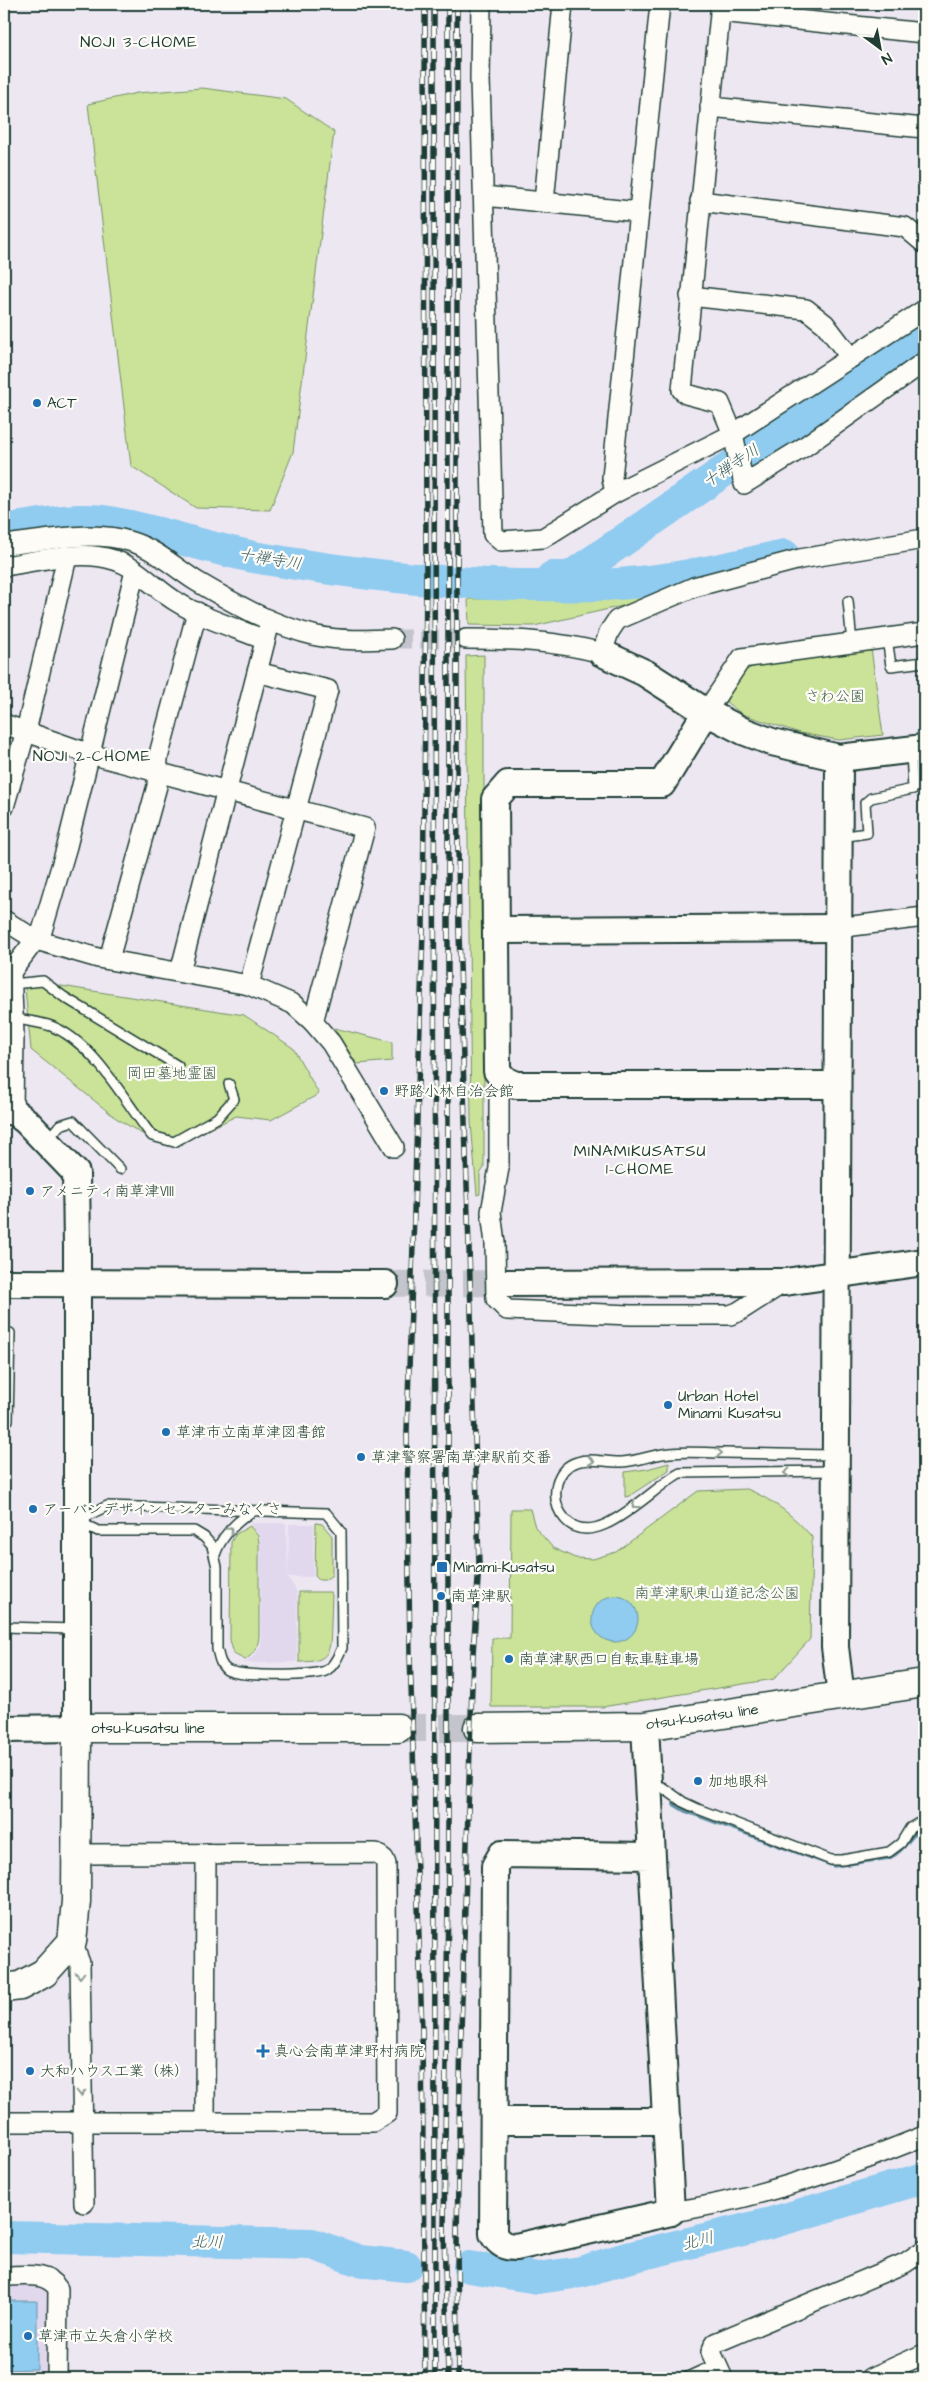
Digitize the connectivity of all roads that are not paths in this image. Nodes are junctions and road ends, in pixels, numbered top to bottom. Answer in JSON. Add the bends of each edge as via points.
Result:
{"nodes":[{"id":1,"x":481,"y":4,"type":"edge"},
{"id":2,"x":564,"y":4,"type":"edge"},
{"id":3,"x":660,"y":4,"type":"edge"},
{"id":4,"x":721,"y":8,"type":"edge"},
{"id":5,"x":924,"y":33,"type":"edge"},
{"id":6,"x":710,"y":107,"type":"junction"},
{"id":7,"x":924,"y":128,"type":"edge"},
{"id":8,"x":484,"y":196,"type":"junction"},
{"id":9,"x":700,"y":201,"type":"junction"},
{"id":10,"x":544,"y":202,"type":"junction"},
{"id":11,"x":639,"y":212,"type":"junction"},
{"id":12,"x":924,"y":243,"type":"edge"},
{"id":13,"x":690,"y":296,"type":"junction"},
{"id":14,"x":924,"y":310,"type":"edge"},
{"id":15,"x":851,"y":358,"type":"junction"},
{"id":16,"x":924,"y":362,"type":"edge"},
{"id":17,"x":733,"y":434,"type":"junction"},
{"id":18,"x":615,"y":492,"type":"junction"},
{"id":19,"x":924,"y":538,"type":"edge"},
{"id":20,"x":4,"y":545,"type":"edge"},
{"id":21,"x":67,"y":557,"type":"junction"},
{"id":22,"x":4,"y":566,"type":"edge"},
{"id":23,"x":135,"y":571,"type":"junction"},
{"id":24,"x":848,"y":601,"type":"dead end"},
{"id":25,"x":197,"y":612,"type":"junction"},
{"id":26,"x":268,"y":631,"type":"junction"},
{"id":27,"x":924,"y":633,"type":"edge"},
{"id":28,"x":466,"y":638,"type":"tunnel mouth"},
{"id":29,"x":887,"y":638,"type":"junction"},
{"id":30,"x":392,"y":639,"type":"tunnel mouth"},
{"id":31,"x":852,"y":643,"type":"junction"},
{"id":32,"x":602,"y":654,"type":"junction"},
{"id":33,"x":924,"y":662,"type":"edge"},
{"id":34,"x":257,"y":672,"type":"junction"},
{"id":35,"x":706,"y":712,"type":"junction"},
{"id":36,"x":4,"y":724,"type":"edge"},
{"id":37,"x":26,"y":730,"type":"junction"},
{"id":38,"x":917,"y":749,"type":"edge"},
{"id":39,"x":90,"y":754,"type":"junction"},
{"id":40,"x":839,"y":758,"type":"junction"},
{"id":41,"x":157,"y":772,"type":"junction"},
{"id":42,"x":226,"y":790,"type":"junction"},
{"id":43,"x":4,"y":807,"type":"edge"},
{"id":44,"x":296,"y":810,"type":"junction"},
{"id":45,"x":838,"y":837,"type":"junction"},
{"id":46,"x":924,"y":917,"type":"edge"},
{"id":47,"x":4,"y":920,"type":"edge"},
{"id":48,"x":838,"y":928,"type":"junction"},
{"id":49,"x":496,"y":930,"type":"junction"},
{"id":50,"x":36,"y":940,"type":"junction"},
{"id":51,"x":109,"y":959,"type":"junction"},
{"id":52,"x":180,"y":972,"type":"junction"},
{"id":53,"x":12,"y":984,"type":"junction"},
{"id":54,"x":249,"y":985,"type":"junction"},
{"id":55,"x":13,"y":1018,"type":"junction"},
{"id":56,"x":313,"y":1022,"type":"junction"},
{"id":57,"x":178,"y":1066,"type":"dead end"},
{"id":58,"x":505,"y":1080,"type":"junction"},
{"id":59,"x":229,"y":1084,"type":"dead end"},
{"id":60,"x":836,"y":1085,"type":"junction"},
{"id":61,"x":8,"y":1111,"type":"edge"},
{"id":62,"x":46,"y":1142,"type":"junction"},
{"id":63,"x":394,"y":1147,"type":"dead end"},
{"id":64,"x":120,"y":1169,"type":"dead end"},
{"id":65,"x":924,"y":1262,"type":"edge"},
{"id":66,"x":836,"y":1276,"type":"junction"},
{"id":67,"x":785,"y":1282,"type":"junction"},
{"id":68,"x":4,"y":1283,"type":"edge"},
{"id":69,"x":77,"y":1283,"type":"junction"},
{"id":70,"x":504,"y":1283,"type":"tunnel mouth"},
{"id":71,"x":385,"y":1284,"type":"tunnel mouth"},
{"id":72,"x":4,"y":1334,"type":"edge"},
{"id":73,"x":6,"y":1379,"type":"edge"},
{"id":74,"x":4,"y":1420,"type":"edge"},
{"id":75,"x":836,"y":1463,"type":"junction"},
{"id":76,"x":251,"y":1511,"type":"junction"},
{"id":77,"x":77,"y":1520,"type":"junction"},
{"id":78,"x":215,"y":1555,"type":"junction"},
{"id":79,"x":4,"y":1627,"type":"edge"},
{"id":80,"x":77,"y":1629,"type":"junction"},
{"id":81,"x":924,"y":1683,"type":"edge"},
{"id":82,"x":841,"y":1696,"type":"junction"},
{"id":83,"x":645,"y":1726,"type":"junction"},
{"id":84,"x":77,"y":1728,"type":"junction"},
{"id":85,"x":398,"y":1728,"type":"tunnel mouth"},
{"id":86,"x":478,"y":1728,"type":"tunnel mouth"},
{"id":87,"x":4,"y":1729,"type":"edge"},
{"id":88,"x":662,"y":1787,"type":"dead end"},
{"id":89,"x":924,"y":1820,"type":"edge"},
{"id":90,"x":206,"y":1853,"type":"junction"},
{"id":91,"x":77,"y":1854,"type":"junction"},
{"id":92,"x":651,"y":1856,"type":"junction"},
{"id":93,"x":72,"y":1942,"type":"junction"},
{"id":94,"x":4,"y":1988,"type":"edge"},
{"id":95,"x":667,"y":2120,"type":"junction"},
{"id":96,"x":205,"y":2121,"type":"junction"},
{"id":97,"x":494,"y":2121,"type":"junction"},
{"id":98,"x":4,"y":2122,"type":"edge"},
{"id":99,"x":81,"y":2122,"type":"junction"},
{"id":100,"x":924,"y":2136,"type":"edge"},
{"id":101,"x":84,"y":2203,"type":"dead end"},
{"id":102,"x":671,"y":2212,"type":"junction"},
{"id":103,"x":924,"y":2250,"type":"edge"},
{"id":104,"x":4,"y":2276,"type":"edge"},
{"id":105,"x":924,"y":2354,"type":"edge"},
{"id":106,"x":720,"y":2371,"type":"edge"},
{"id":107,"x":57,"y":2378,"type":"edge"},
{"id":108,"x":685,"y":2378,"type":"edge"},
{"id":109,"x":871,"y":2378,"type":"edge"}],
"edges":[{"from":1,"to":8,"type":"street"},
{"from":2,"to":10,"type":"street"},
{"from":3,"to":11,"type":"street"},
{"from":4,"to":5,"type":"street"},
{"from":4,"to":6,"type":"street"},
{"from":6,"to":7,"type":"street"},
{"from":6,"to":9,"type":"street"},
{"from":8,"to":10,"type":"street"},
{"from":8,"to":18,"type":"street","via":[[494,534],[501,541],[543,538]]},
{"from":9,"to":12,"type":"street","via":[[905,227]]},
{"from":9,"to":13,"type":"street"},
{"from":10,"to":11,"type":"street"},
{"from":11,"to":18,"type":"street","via":[[612,478]]},
{"from":13,"to":15,"type":"street","via":[[806,309],[825,324]]},
{"from":13,"to":17,"type":"street","via":[[682,390],[720,403]]},
{"from":14,"to":15,"type":"street"},
{"from":15,"to":17,"type":"street"},
{"from":16,"to":17,"type":"street","via":[[804,447],[744,484]]},
{"from":17,"to":18,"type":"street"},
{"from":19,"to":32,"type":"street","via":[[800,559],[694,587],[618,620],[609,632]]},
{"from":20,"to":26,"type":"street","via":[[78,536],[131,542],[156,552]]},
{"from":21,"to":22,"type":"street"},
{"from":21,"to":23,"type":"street","via":[[114,560]]},
{"from":21,"to":37,"type":"street"},
{"from":23,"to":25,"type":"street","via":[[178,603]]},
{"from":23,"to":39,"type":"street"},
{"from":24,"to":31,"type":"lane"},
{"from":25,"to":26,"type":"street"},
{"from":25,"to":41,"type":"street"},
{"from":26,"to":30,"type":"street","via":[[355,640]]},
{"from":26,"to":34,"type":"street"},
{"from":27,"to":29,"type":"street"},
{"from":28,"to":32,"type":"street","via":[[520,639],[570,645]]},
{"from":29,"to":31,"type":"street"},
{"from":29,"to":33,"type":"lane","via":[[890,666]]},
{"from":31,"to":35,"type":"street","via":[[742,658]]},
{"from":32,"to":35,"type":"street","via":[[645,673]]},
{"from":34,"to":42,"type":"street"},
{"from":34,"to":44,"type":"street","via":[[328,690]]},
{"from":35,"to":40,"type":"street","via":[[772,742]]},
{"from":35,"to":49,"type":"street","via":[[662,784],[508,784],[495,799]]},
{"from":36,"to":37,"type":"street"},
{"from":37,"to":39,"type":"street"},
{"from":37,"to":43,"type":"street"},
{"from":38,"to":40,"type":"street"},
{"from":38,"to":45,"type":"lane","via":[[913,788],[872,798],[865,804],[867,833]]},
{"from":39,"to":41,"type":"street"},
{"from":39,"to":50,"type":"street","via":[[67,846],[42,931]]},
{"from":40,"to":45,"type":"street"},
{"from":41,"to":42,"type":"street"},
{"from":41,"to":51,"type":"street","via":[[157,786]]},
{"from":42,"to":44,"type":"street"},
{"from":42,"to":52,"type":"street"},
{"from":44,"to":54,"type":"street"},
{"from":44,"to":56,"type":"street","via":[[365,828]]},
{"from":45,"to":48,"type":"street"},
{"from":46,"to":48,"type":"street"},
{"from":47,"to":50,"type":"street"},
{"from":48,"to":49,"type":"street"},
{"from":48,"to":60,"type":"street"},
{"from":49,"to":58,"type":"street","via":[[496,1065]]},
{"from":50,"to":51,"type":"street"},
{"from":50,"to":53,"type":"street","via":[[11,972]]},
{"from":51,"to":52,"type":"street"},
{"from":52,"to":54,"type":"street"},
{"from":53,"to":55,"type":"street"},
{"from":53,"to":57,"type":"lane","via":[[43,981]]},
{"from":54,"to":56,"type":"street","via":[[292,1004]]},
{"from":55,"to":59,"type":"lane","via":[[51,1026],[78,1043],[115,1082],[152,1136],[174,1142],[216,1118],[234,1099]]},
{"from":55,"to":61,"type":"street"},
{"from":56,"to":63,"type":"street","via":[[331,1042]]},
{"from":58,"to":60,"type":"street","via":[[516,1085]]},
{"from":58,"to":67,"type":"street","via":[[499,1092],[499,1168],[491,1212],[496,1299],[507,1310],[730,1315]]},
{"from":60,"to":66,"type":"street"},
{"from":61,"to":62,"type":"street"},
{"from":62,"to":64,"type":"lane","via":[[60,1125],[73,1121]]},
{"from":62,"to":69,"type":"street","via":[[76,1172]]},
{"from":65,"to":66,"type":"street"},
{"from":66,"to":67,"type":"street"},
{"from":66,"to":75,"type":"street"},
{"from":67,"to":70,"type":"street"},
{"from":68,"to":69,"type":"street"},
{"from":69,"to":71,"type":"street"},
{"from":69,"to":77,"type":"street"},
{"from":72,"to":73,"type":"lane","via":[[10,1334]]},
{"from":73,"to":74,"type":"lane","via":[[8,1420]]},
{"from":75,"to":75,"type":"lane","one_way":true,"via":[[680,1473],[610,1523],[588,1530],[568,1522],[556,1499],[556,1488],[562,1474],[570,1465],[582,1461],[630,1462],[670,1453]]},
{"from":75,"to":82,"type":"street","via":[[835,1647]]},
{"from":76,"to":77,"type":"lane","via":[[107,1506]]},
{"from":78,"to":76,"type":"lane","one_way":true,"via":[[221,1539]]},
{"from":76,"to":78,"type":"lane","via":[[326,1513],[341,1531],[342,1648],[335,1664],[326,1672],[310,1674],[246,1675],[226,1669],[217,1650]]},
{"from":77,"to":78,"type":"lane","via":[[98,1531],[194,1531],[212,1546]]},
{"from":77,"to":80,"type":"street"},
{"from":79,"to":80,"type":"lane"},
{"from":80,"to":84,"type":"street"},
{"from":81,"to":82,"type":"main road","name":"otsu-kusatsu line"},
{"from":82,"to":83,"type":"main road","name":"otsu-kusatsu line"},
{"from":83,"to":86,"type":"main road","name":"otsu-kusatsu line"},
{"from":83,"to":92,"type":"street"},
{"from":84,"to":85,"type":"main road","name":"otsu-kusatsu line"},
{"from":84,"to":87,"type":"street"},
{"from":84,"to":91,"type":"main road","name":"otsu-kusatsu line"},
{"from":88,"to":89,"type":"lane","via":[[698,1809],[831,1860],[889,1852],[901,1843],[910,1828]]},
{"from":90,"to":91,"type":"street"},
{"from":90,"to":96,"type":"street"},
{"from":90,"to":96,"type":"street","via":[[376,1853],[384,1858],[387,2113],[373,2122]]},
{"from":91,"to":93,"type":"main road","name":"otsu-kusatsu line"},
{"from":92,"to":95,"type":"street"},
{"from":92,"to":97,"type":"street","via":[[502,1854],[499,1858],[495,1866]]},
{"from":93,"to":94,"type":"main road","via":[[44,1973],[20,1986]]},
{"from":93,"to":99,"type":"street","one_way":true,"via":[[80,1962]]},
{"from":95,"to":97,"type":"street"},
{"from":95,"to":102,"type":"street"},
{"from":96,"to":99,"type":"street"},
{"from":97,"to":102,"type":"street","via":[[493,2234],[498,2243],[516,2247]]},
{"from":98,"to":99,"type":"street"},
{"from":99,"to":101,"type":"street"},
{"from":100,"to":102,"type":"street","via":[[866,2160],[727,2202]]},
{"from":103,"to":106,"type":"street","via":[[905,2263],[714,2343],[710,2352]]},
{"from":104,"to":107,"type":"street","via":[[41,2276],[49,2278],[58,2289]]},
{"from":105,"to":109,"type":"street"},
{"from":106,"to":108,"type":"lane"}]}
